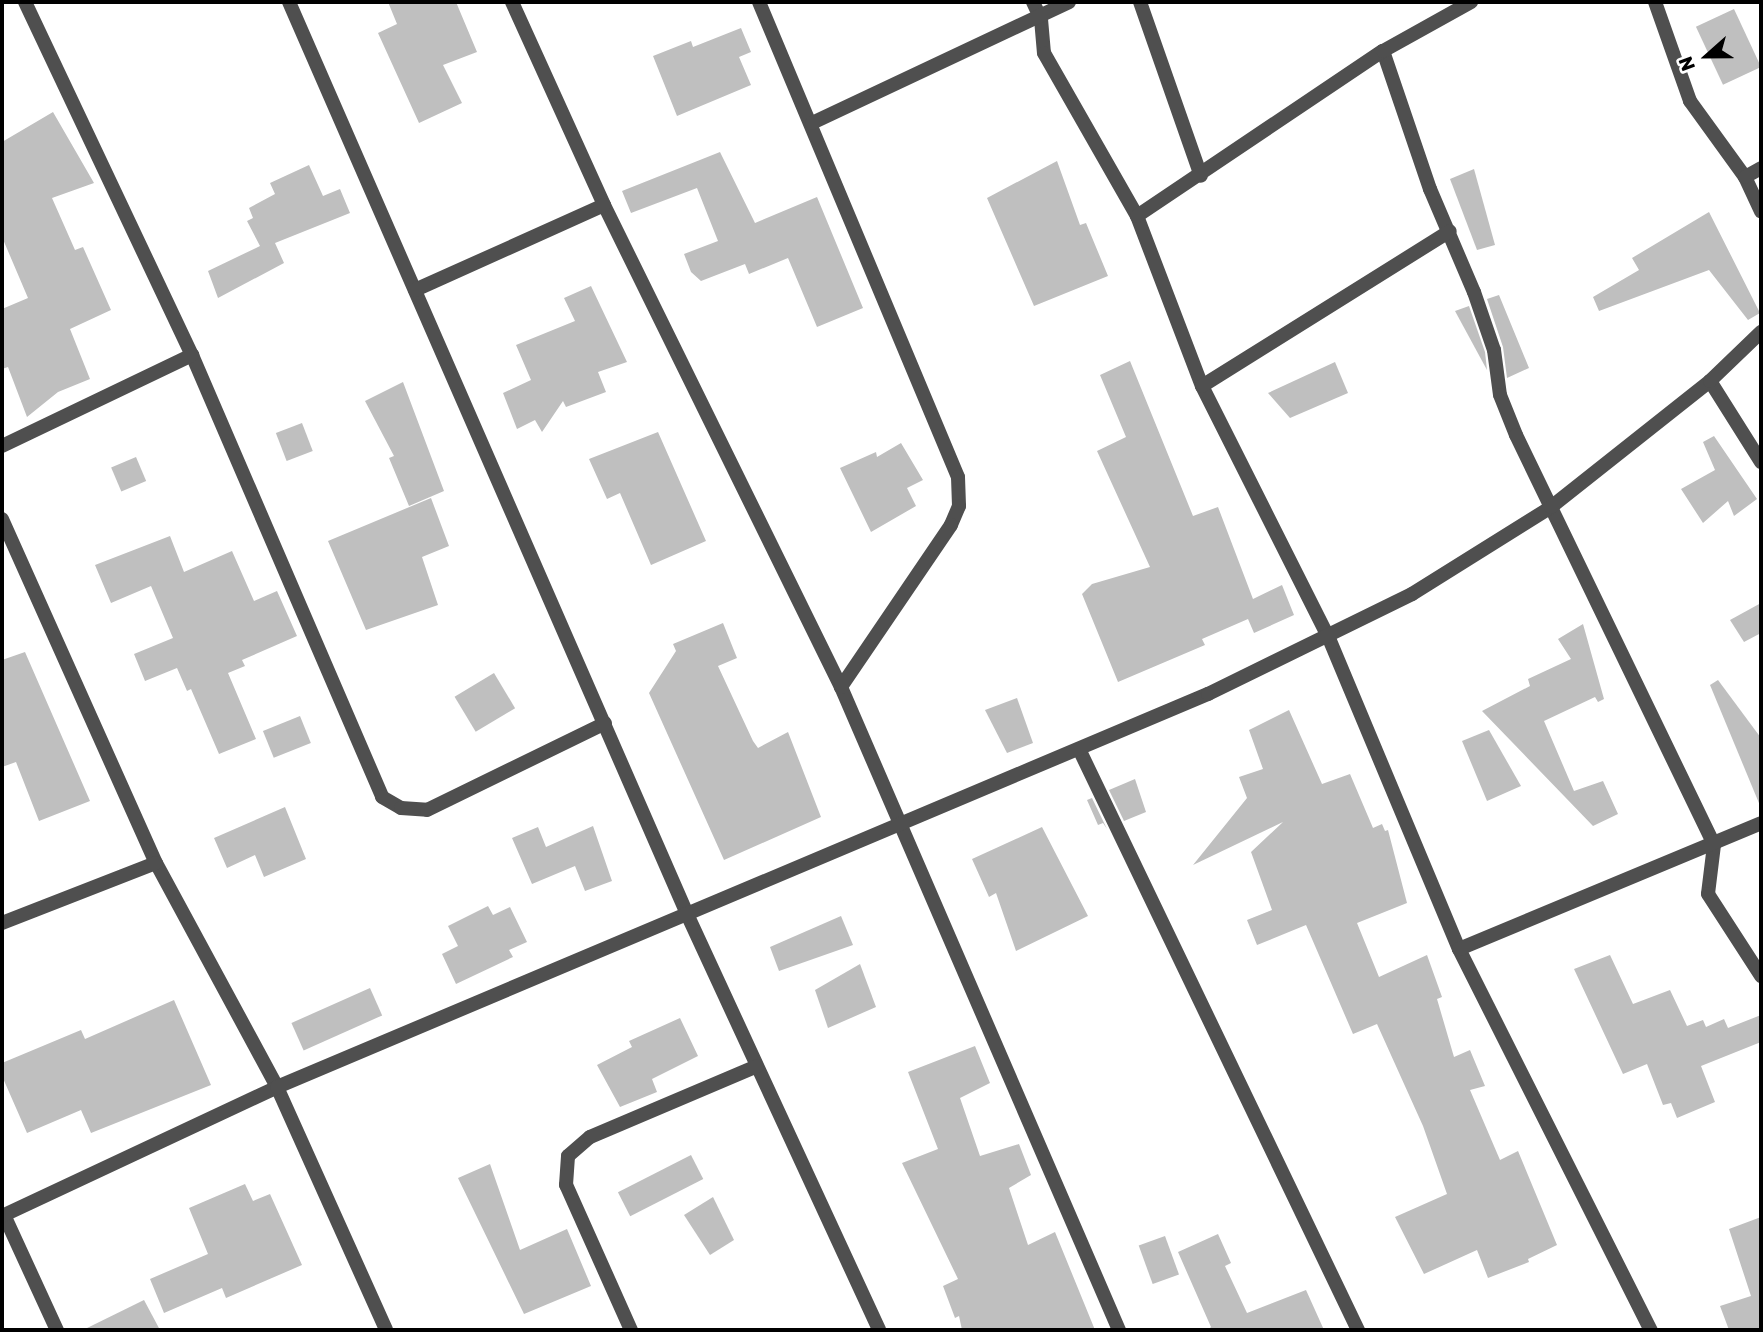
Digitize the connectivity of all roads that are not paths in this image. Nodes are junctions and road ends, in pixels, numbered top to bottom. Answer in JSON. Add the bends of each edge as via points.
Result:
{"nodes":[{"id":1,"x":25,"y":2,"type":"edge"},
{"id":2,"x":289,"y":2,"type":"edge"},
{"id":3,"x":512,"y":2,"type":"edge"},
{"id":4,"x":759,"y":2,"type":"edge"},
{"id":5,"x":1034,"y":2,"type":"edge"},
{"id":6,"x":1069,"y":2,"type":"edge"},
{"id":7,"x":1140,"y":2,"type":"edge"},
{"id":8,"x":1471,"y":2,"type":"edge"},
{"id":9,"x":1655,"y":2,"type":"edge"},
{"id":10,"x":1041,"y":19,"type":"junction"},
{"id":11,"x":1383,"y":51,"type":"junction"},
{"id":12,"x":813,"y":123,"type":"junction"},
{"id":13,"x":1761,"y":168,"type":"edge"},
{"id":14,"x":1201,"y":176,"type":"junction"},
{"id":15,"x":1745,"y":177,"type":"junction"},
{"id":16,"x":604,"y":205,"type":"junction"},
{"id":17,"x":1761,"y":211,"type":"edge"},
{"id":18,"x":1137,"y":216,"type":"junction"},
{"id":19,"x":1450,"y":232,"type":"junction"},
{"id":20,"x":415,"y":290,"type":"junction"},
{"id":21,"x":1761,"y":332,"type":"edge"},
{"id":22,"x":192,"y":355,"type":"junction"},
{"id":23,"x":1710,"y":381,"type":"junction"},
{"id":24,"x":1202,"y":386,"type":"junction"},
{"id":25,"x":2,"y":446,"type":"edge"},
{"id":26,"x":1761,"y":462,"type":"edge"},
{"id":27,"x":1551,"y":507,"type":"junction"},
{"id":28,"x":2,"y":519,"type":"edge"},
{"id":29,"x":1328,"y":636,"type":"junction"},
{"id":30,"x":841,"y":687,"type":"junction"},
{"id":31,"x":605,"y":723,"type":"junction"},
{"id":32,"x":1079,"y":750,"type":"junction"},
{"id":33,"x":1761,"y":823,"type":"edge"},
{"id":34,"x":900,"y":825,"type":"junction"},
{"id":35,"x":1714,"y":845,"type":"junction"},
{"id":36,"x":156,"y":863,"type":"junction"},
{"id":37,"x":687,"y":914,"type":"junction"},
{"id":38,"x":2,"y":923,"type":"edge"},
{"id":39,"x":1459,"y":949,"type":"junction"},
{"id":40,"x":1761,"y":976,"type":"edge"},
{"id":41,"x":757,"y":1066,"type":"junction"},
{"id":42,"x":277,"y":1087,"type":"junction"},
{"id":43,"x":3,"y":1215,"type":"edge"},
{"id":44,"x":57,"y":1330,"type":"edge"},
{"id":45,"x":386,"y":1330,"type":"edge"},
{"id":46,"x":631,"y":1330,"type":"edge"},
{"id":47,"x":879,"y":1330,"type":"edge"},
{"id":48,"x":1119,"y":1330,"type":"edge"},
{"id":49,"x":1358,"y":1330,"type":"edge"},
{"id":50,"x":1651,"y":1330,"type":"edge"}],
"edges":[{"from":1,"to":22,"type":"street"},
{"from":2,"to":20,"type":"street"},
{"from":3,"to":16,"type":"street"},
{"from":4,"to":12,"type":"street"},
{"from":5,"to":10,"type":"street"},
{"from":6,"to":10,"type":"street"},
{"from":7,"to":14,"type":"street"},
{"from":8,"to":11,"type":"street"},
{"from":9,"to":15,"type":"street","via":[[1690,101]]},
{"from":10,"to":12,"type":"street"},
{"from":10,"to":18,"type":"street","via":[[1044,53]]},
{"from":11,"to":14,"type":"street"},
{"from":11,"to":19,"type":"street","via":[[1430,189]]},
{"from":12,"to":30,"type":"street","via":[[958,477],[959,493],[951,525]]},
{"from":13,"to":15,"type":"street"},
{"from":14,"to":18,"type":"street"},
{"from":15,"to":17,"type":"street"},
{"from":16,"to":20,"type":"street"},
{"from":16,"to":30,"type":"street"},
{"from":18,"to":24,"type":"street"},
{"from":19,"to":24,"type":"street"},
{"from":19,"to":27,"type":"street","via":[[1494,351],[1500,395]]},
{"from":20,"to":31,"type":"street"},
{"from":21,"to":23,"type":"street"},
{"from":22,"to":25,"type":"street"},
{"from":22,"to":31,"type":"street","via":[[382,797],[401,808],[428,810]]},
{"from":23,"to":26,"type":"street"},
{"from":23,"to":27,"type":"street"},
{"from":24,"to":29,"type":"street"},
{"from":27,"to":29,"type":"street","via":[[1412,594]]},
{"from":27,"to":35,"type":"street"},
{"from":28,"to":36,"type":"street"},
{"from":29,"to":32,"type":"street"},
{"from":29,"to":39,"type":"street"},
{"from":30,"to":34,"type":"street"},
{"from":31,"to":37,"type":"street"},
{"from":32,"to":34,"type":"street"},
{"from":32,"to":49,"type":"street"},
{"from":33,"to":35,"type":"street"},
{"from":34,"to":37,"type":"street"},
{"from":34,"to":48,"type":"street"},
{"from":35,"to":39,"type":"street"},
{"from":35,"to":40,"type":"street","via":[[1708,894]]},
{"from":36,"to":38,"type":"street"},
{"from":36,"to":42,"type":"street"},
{"from":37,"to":41,"type":"street"},
{"from":37,"to":42,"type":"street"},
{"from":39,"to":50,"type":"street"},
{"from":41,"to":46,"type":"street","via":[[590,1137],[568,1156],[566,1185]]},
{"from":41,"to":47,"type":"street"},
{"from":42,"to":43,"type":"street"},
{"from":42,"to":45,"type":"street"},
{"from":43,"to":44,"type":"street"}]}
